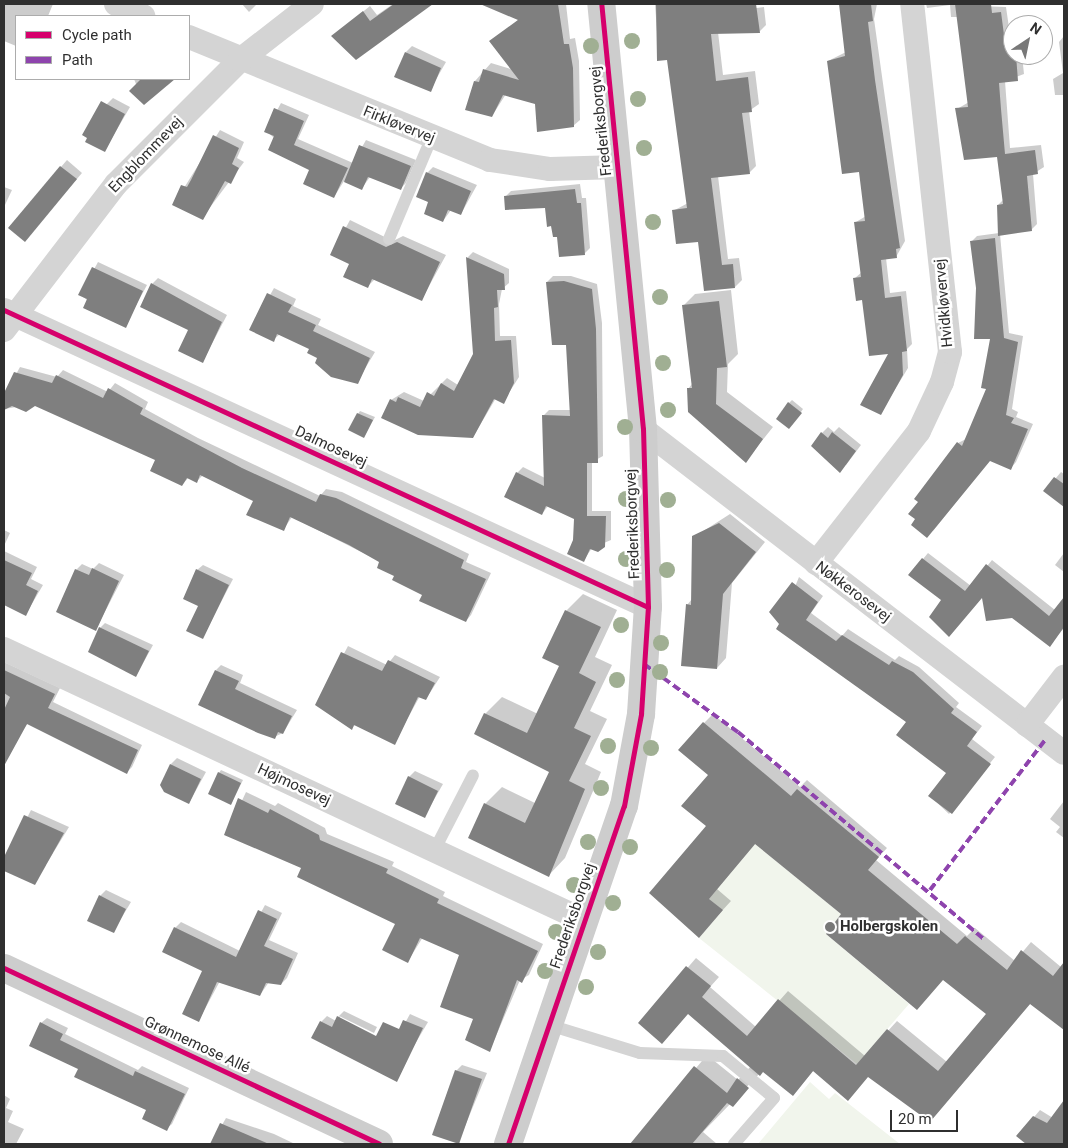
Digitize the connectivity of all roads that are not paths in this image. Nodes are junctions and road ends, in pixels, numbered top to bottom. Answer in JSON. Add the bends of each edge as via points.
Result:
{"nodes":[{"id":1,"x":116,"y":4,"type":"edge"},
{"id":2,"x":312,"y":4,"type":"edge"},
{"id":3,"x":601,"y":4,"type":"edge"},
{"id":4,"x":912,"y":4,"type":"edge"},
{"id":5,"x":141,"y":15,"type":"edge"},
{"id":6,"x":190,"y":37,"type":"edge"},
{"id":7,"x":240,"y":60,"type":"junction"},
{"id":8,"x":432,"y":139,"type":"junction"},
{"id":9,"x":619,"y":167,"type":"junction"},
{"id":10,"x":389,"y":239,"type":"dead end"},
{"id":11,"x":7,"y":318,"type":"edge"},
{"id":12,"x":643,"y":430,"type":"junction"},
{"id":13,"x":816,"y":564,"type":"junction"},
{"id":14,"x":648,"y":607,"type":"junction"},
{"id":15,"x":4,"y":649,"type":"edge"},
{"id":16,"x":1064,"y":677,"type":"edge"},
{"id":17,"x":1027,"y":725,"type":"junction"},
{"id":18,"x":1064,"y":752,"type":"edge"},
{"id":19,"x":472,"y":775,"type":"dead end"},
{"id":20,"x":434,"y":851,"type":"junction"},
{"id":21,"x":585,"y":921,"type":"junction"},
{"id":22,"x":4,"y":968,"type":"edge"},
{"id":23,"x":549,"y":1025,"type":"junction"},
{"id":24,"x":379,"y":1144,"type":"edge"},
{"id":25,"x":508,"y":1144,"type":"edge"},
{"id":26,"x":734,"y":1144,"type":"edge"}],
"edges":[{"from":1,"to":5,"type":"street"},
{"from":2,"to":7,"type":"street","name":"Engblommevej"},
{"from":3,"to":9,"type":"street","name":"Frederiksborgvej"},
{"from":4,"to":13,"type":"street","name":"Hvidkløvervej","via":[[950,352],[942,382],[919,431]]},
{"from":6,"to":7,"type":"street","name":"Firkløvervej"},
{"from":7,"to":8,"type":"street","name":"Firkløvervej"},
{"from":7,"to":11,"type":"street","name":"Engblommevej","via":[[116,184]]},
{"from":8,"to":9,"type":"street","name":"Firkløvervej","via":[[506,162],[550,169]]},
{"from":8,"to":10,"type":"lane"},
{"from":9,"to":12,"type":"street","name":"Frederiksborgvej"},
{"from":11,"to":14,"type":"street","name":"Dalmosevej"},
{"from":12,"to":13,"type":"street","name":"Nøkkerosevej"},
{"from":12,"to":14,"type":"street","name":"Frederiksborgvej"},
{"from":13,"to":17,"type":"street","name":"Nøkkerosevej"},
{"from":14,"to":21,"type":"street","name":"Frederiksborgvej","via":[[641,714],[624,806]]},
{"from":15,"to":20,"type":"street","name":"Højmosevej"},
{"from":16,"to":17,"type":"street"},
{"from":17,"to":18,"type":"street","name":"Nøkkerosevej"},
{"from":19,"to":20,"type":"lane"},
{"from":20,"to":21,"type":"street","name":"Højmosevej"},
{"from":21,"to":23,"type":"street","name":"Frederiksborgvej"},
{"from":22,"to":24,"type":"street","name":"Grønnemose Allé"},
{"from":23,"to":25,"type":"street","name":"Frederiksborgvej"},
{"from":23,"to":26,"type":"lane","via":[[640,1053],[723,1056],[774,1098]]}]}
